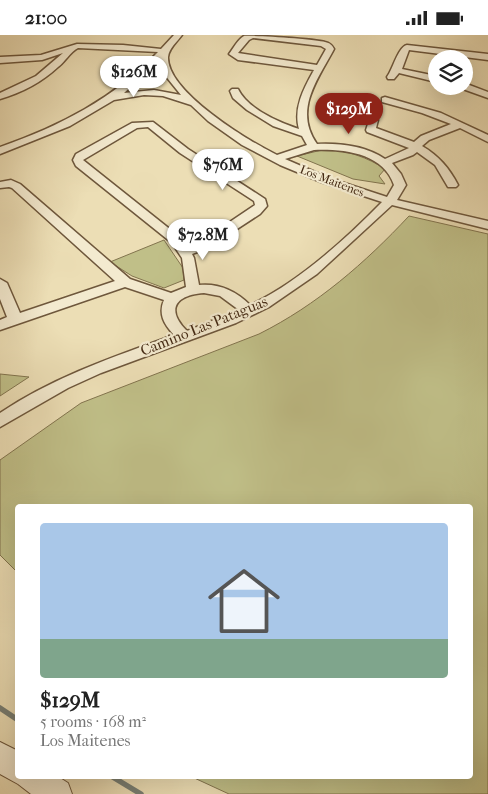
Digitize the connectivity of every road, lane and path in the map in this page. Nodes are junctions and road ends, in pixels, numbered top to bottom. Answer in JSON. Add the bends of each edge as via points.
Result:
{"nodes":[{"id":1,"x":178,"y":35,"type":"edge"},
{"id":2,"x":72,"y":47,"type":"junction"},
{"id":3,"x":161,"y":49,"type":"junction"},
{"id":4,"x":431,"y":50,"type":"edge"},
{"id":5,"x":49,"y":55,"type":"junction"},
{"id":6,"x":473,"y":55,"type":"edge"},
{"id":7,"x":488,"y":57,"type":"edge"},
{"id":8,"x":63,"y":58,"type":"junction"},
{"id":9,"x":1,"y":61,"type":"edge"},
{"id":10,"x":320,"y":68,"type":"junction"},
{"id":11,"x":428,"y":78,"type":"edge"},
{"id":12,"x":473,"y":86,"type":"edge"},
{"id":13,"x":488,"y":87,"type":"edge"},
{"id":14,"x":473,"y":89,"type":"edge"},
{"id":15,"x":234,"y":91,"type":"dead end"},
{"id":16,"x":488,"y":95,"type":"edge"},
{"id":17,"x":0,"y":96,"type":"edge"},
{"id":18,"x":112,"y":99,"type":"junction"},
{"id":19,"x":385,"y":100,"type":"dead end"},
{"id":20,"x":190,"y":102,"type":"junction"},
{"id":21,"x":373,"y":120,"type":"dead end"},
{"id":22,"x":460,"y":124,"type":"junction"},
{"id":23,"x":304,"y":134,"type":"junction"},
{"id":24,"x":488,"y":139,"type":"edge"},
{"id":25,"x":416,"y":146,"type":"junction"},
{"id":26,"x":314,"y":147,"type":"junction"},
{"id":27,"x":0,"y":151,"type":"edge"},
{"id":28,"x":277,"y":159,"type":"junction"},
{"id":29,"x":384,"y":163,"type":"junction"},
{"id":30,"x":0,"y":185,"type":"edge"},
{"id":31,"x":452,"y":185,"type":"dead end"},
{"id":32,"x":392,"y":197,"type":"junction"},
{"id":33,"x":488,"y":225,"type":"edge"},
{"id":34,"x":185,"y":252,"type":"junction"},
{"id":35,"x":125,"y":281,"type":"junction"},
{"id":36,"x":0,"y":283,"type":"edge"},
{"id":37,"x":193,"y":289,"type":"junction"},
{"id":38,"x":173,"y":298,"type":"junction"},
{"id":39,"x":248,"y":311,"type":"junction"},
{"id":40,"x":15,"y":319,"type":"junction"},
{"id":41,"x":0,"y":325,"type":"edge"},
{"id":42,"x":183,"y":336,"type":"junction"},
{"id":43,"x":0,"y":421,"type":"edge"},
{"id":44,"x":0,"y":757,"type":"edge"},
{"id":45,"x":15,"y":767,"type":"edge"},
{"id":46,"x":35,"y":779,"type":"edge"},
{"id":47,"x":58,"y":794,"type":"edge"}],
"edges":[{"from":1,"to":3,"type":"street"},
{"from":2,"to":3,"type":"street"},
{"from":2,"to":5,"type":"street"},
{"from":2,"to":8,"type":"street"},
{"from":3,"to":18,"type":"street","via":[[138,77]]},
{"from":3,"to":20,"type":"street","name":"Los Maitenes","via":[[168,73]]},
{"from":4,"to":11,"type":"street","via":[[405,48],[394,74]]},
{"from":5,"to":8,"type":"street"},
{"from":5,"to":9,"type":"street"},
{"from":6,"to":7,"type":"street"},
{"from":8,"to":17,"type":"street","via":[[35,79]]},
{"from":10,"to":10,"type":"street","via":[[330,49],[323,44],[253,36],[246,38],[233,54]]},
{"from":10,"to":23,"type":"street","via":[[302,107]]},
{"from":12,"to":13,"type":"street"},
{"from":14,"to":16,"type":"street"},
{"from":15,"to":23,"type":"street","via":[[259,113]]},
{"from":18,"to":20,"type":"street","name":"Los Maitenes","via":[[161,92]]},
{"from":18,"to":27,"type":"street","via":[[66,125]]},
{"from":19,"to":22,"type":"street","via":[[426,110]]},
{"from":20,"to":28,"type":"street","name":"Los Maitenes","via":[[232,134]]},
{"from":21,"to":25,"type":"street","via":[[371,129]]},
{"from":22,"to":24,"type":"street"},
{"from":22,"to":25,"type":"street","via":[[425,138]]},
{"from":23,"to":26,"type":"street"},
{"from":25,"to":29,"type":"street","via":[[409,153]]},
{"from":25,"to":31,"type":"street","via":[[442,167]]},
{"from":26,"to":28,"type":"street"},
{"from":26,"to":29,"type":"street","via":[[355,149]]},
{"from":28,"to":32,"type":"street","name":"Los Maitenes","via":[[337,184]]},
{"from":29,"to":32,"type":"street","via":[[400,183]]},
{"from":30,"to":35,"type":"street","via":[[16,185]]},
{"from":32,"to":33,"type":"street","name":"Los Maitenes"},
{"from":32,"to":39,"type":"street","name":"Camino Las Pataguas","via":[[306,276],[278,296]]},
{"from":34,"to":34,"type":"street","via":[[168,232],[80,163],[80,156],[135,125],[150,124],[184,151],[259,199],[261,206],[256,211],[204,245]]},
{"from":34,"to":37,"type":"street"},
{"from":35,"to":38,"type":"street"},
{"from":35,"to":40,"type":"street"},
{"from":36,"to":40,"type":"street"},
{"from":37,"to":38,"type":"street"},
{"from":37,"to":39,"type":"street","via":[[221,291]]},
{"from":38,"to":42,"type":"street","via":[[168,308],[169,317]]},
{"from":39,"to":42,"type":"street","name":"Camino Las Pataguas"},
{"from":40,"to":41,"type":"street"},
{"from":42,"to":43,"type":"street","name":"Camino Las Pataguas","via":[[60,383]]},
{"from":44,"to":45,"type":"street"},
{"from":46,"to":47,"type":"street"}]}
